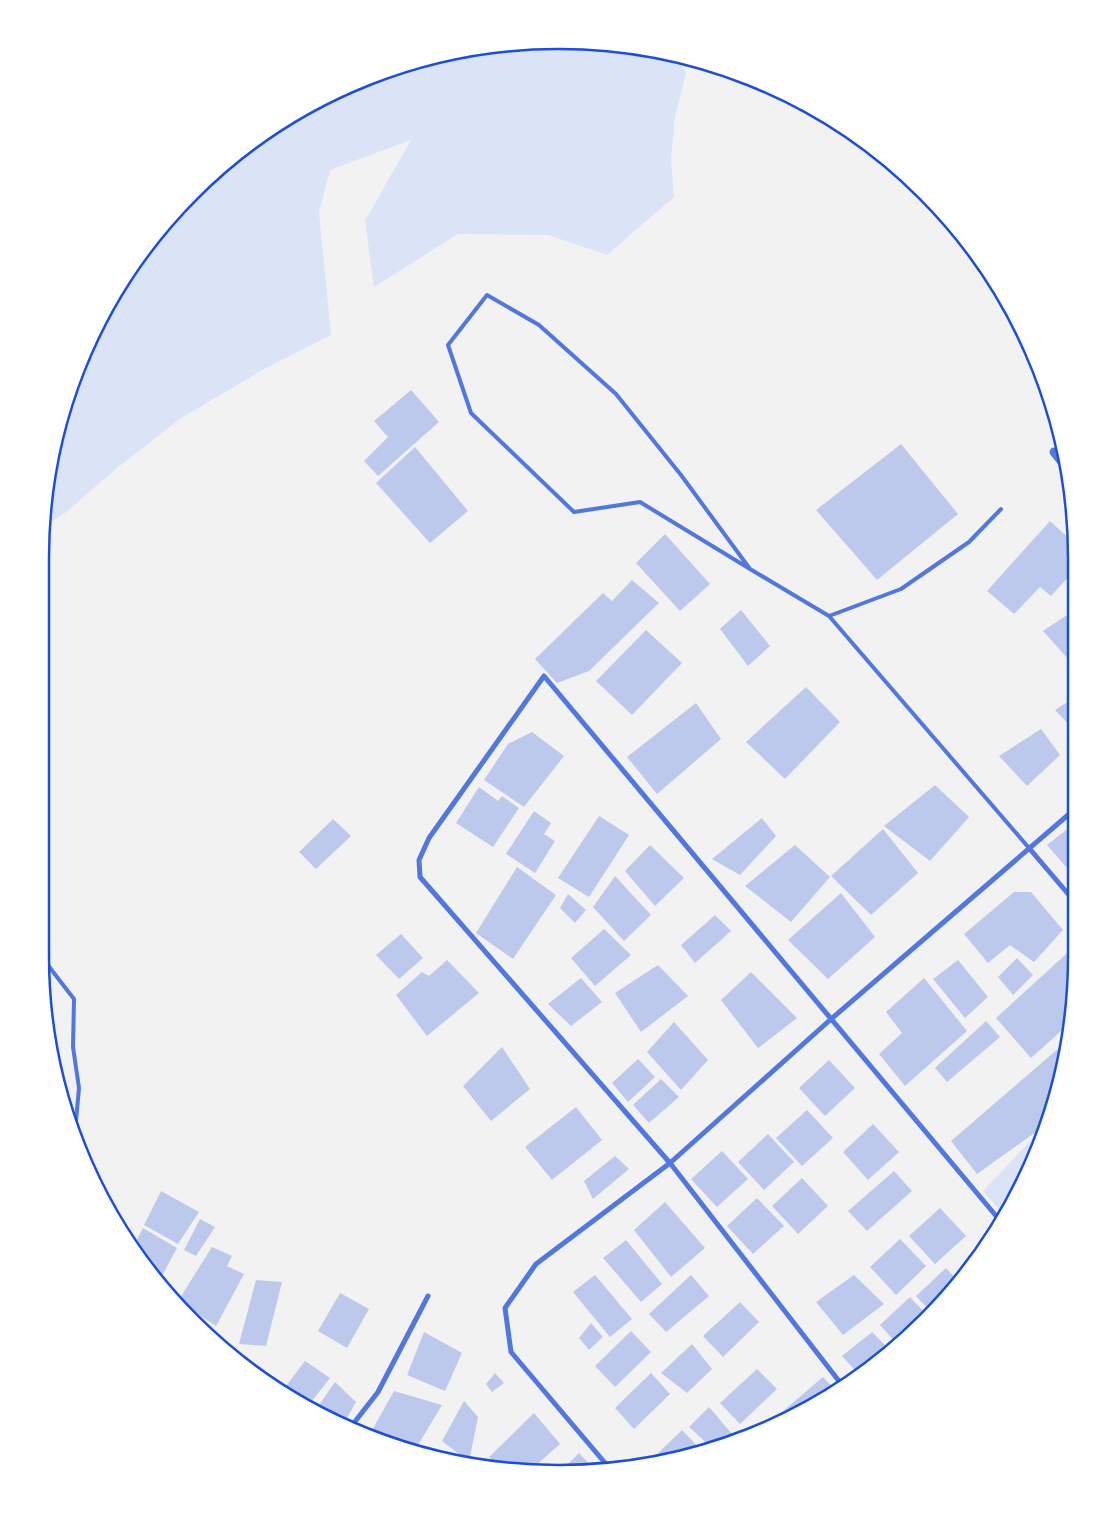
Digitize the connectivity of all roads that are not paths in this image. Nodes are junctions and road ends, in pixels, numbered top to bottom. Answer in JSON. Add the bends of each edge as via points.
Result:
{"nodes":[{"id":1,"x":1054,"y":452,"type":"dead end"},
{"id":2,"x":1057,"y":456,"type":"edge"},
{"id":3,"x":1001,"y":509,"type":"dead end"},
{"id":4,"x":750,"y":569,"type":"junction"},
{"id":5,"x":829,"y":616,"type":"junction"},
{"id":6,"x":1068,"y":815,"type":"edge"},
{"id":7,"x":1029,"y":848,"type":"junction"},
{"id":8,"x":1068,"y":894,"type":"edge"},
{"id":9,"x":49,"y":967,"type":"edge"},
{"id":10,"x":830,"y":1020,"type":"junction"},
{"id":11,"x":76,"y":1119,"type":"edge"},
{"id":12,"x":670,"y":1163,"type":"junction"},
{"id":13,"x":996,"y":1216,"type":"edge"},
{"id":14,"x":428,"y":1296,"type":"dead end"},
{"id":15,"x":839,"y":1381,"type":"edge"},
{"id":16,"x":354,"y":1422,"type":"edge"},
{"id":17,"x":605,"y":1463,"type":"edge"}],
"edges":[{"from":1,"to":2,"type":"street"},
{"from":3,"to":5,"type":"lane","via":[[969,542],[902,589]]},
{"from":4,"to":4,"type":"lane","via":[[616,394],[539,325],[487,295],[448,345],[471,413],[574,512],[640,502]]},
{"from":4,"to":5,"type":"lane"},
{"from":5,"to":7,"type":"lane"},
{"from":6,"to":7,"type":"street"},
{"from":7,"to":8,"type":"street"},
{"from":7,"to":10,"type":"street"},
{"from":9,"to":11,"type":"lane","via":[[74,999],[74,1047],[79,1088]]},
{"from":10,"to":12,"type":"street"},
{"from":10,"to":12,"type":"street","via":[[544,676],[429,838],[420,860],[420,877]]},
{"from":10,"to":13,"type":"street"},
{"from":12,"to":15,"type":"street"},
{"from":12,"to":17,"type":"street","via":[[536,1264],[505,1308],[511,1352]]},
{"from":14,"to":16,"type":"street","via":[[378,1392]]}]}
